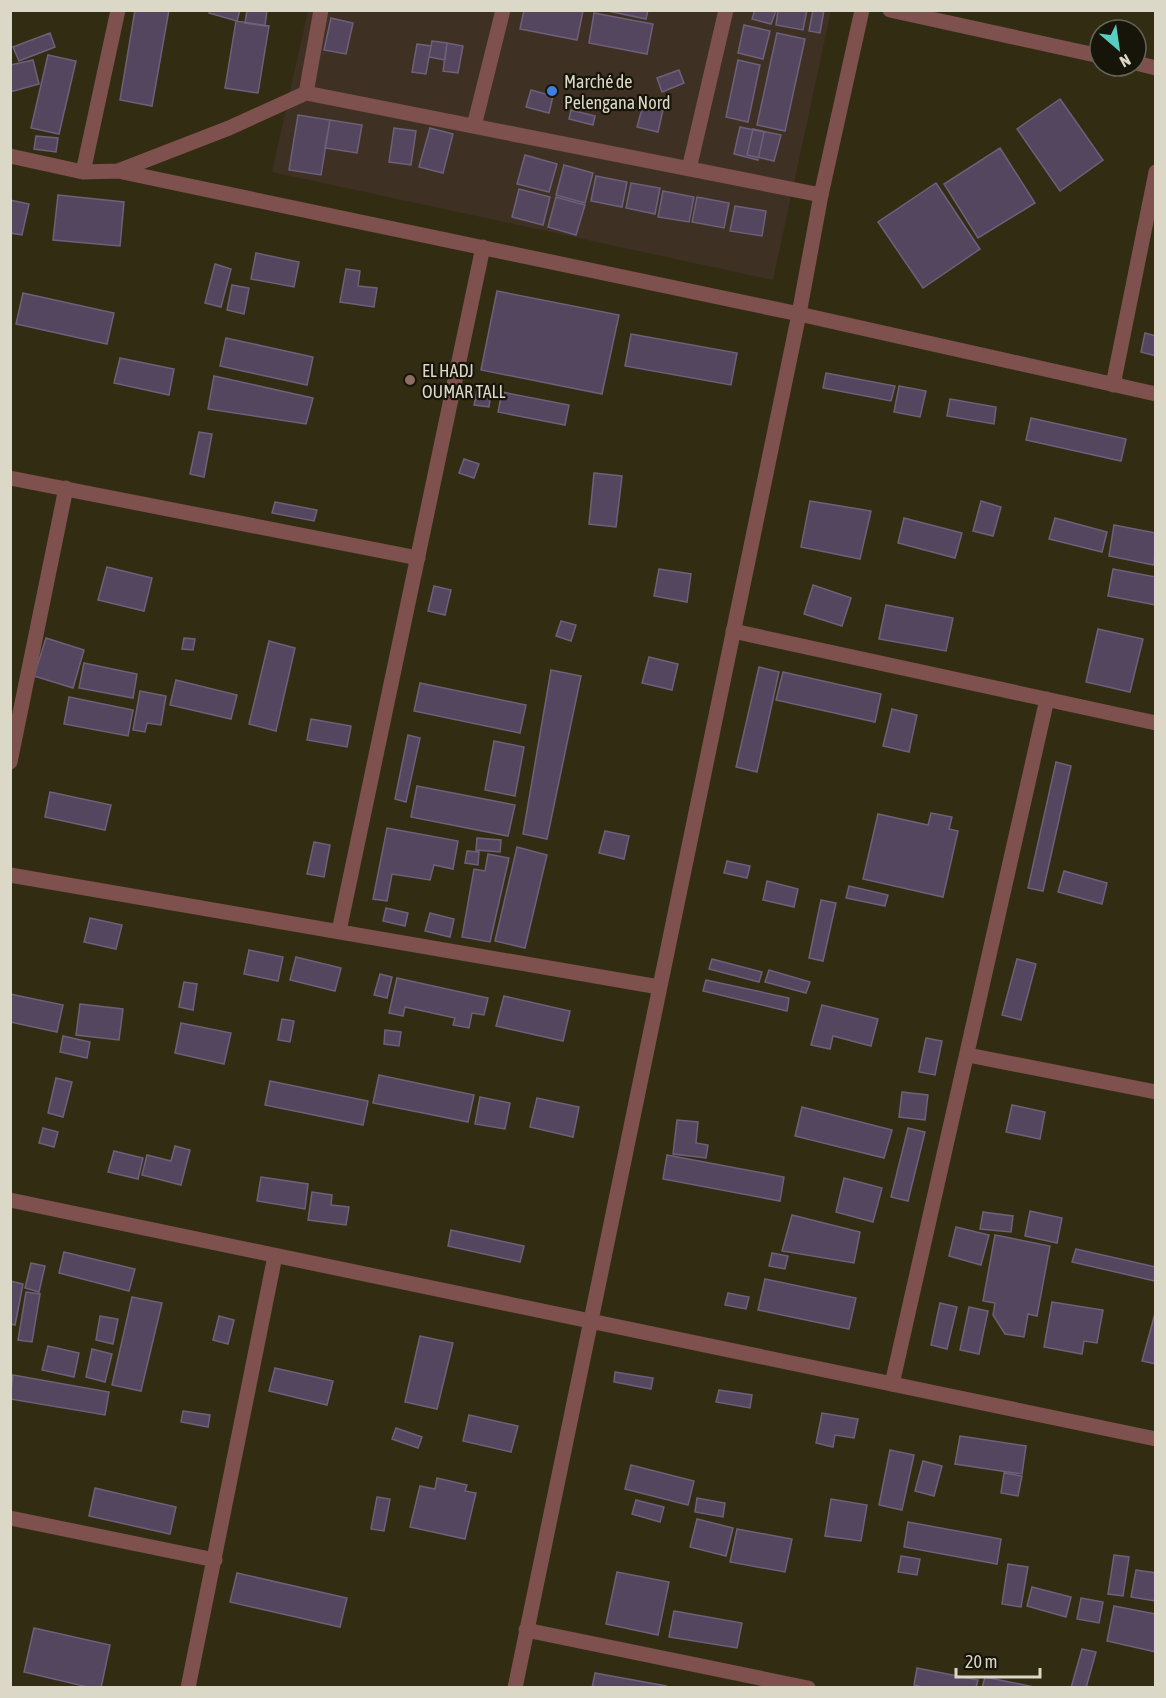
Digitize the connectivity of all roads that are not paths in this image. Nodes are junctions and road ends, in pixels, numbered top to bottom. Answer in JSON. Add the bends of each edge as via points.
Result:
{"nodes":[{"id":1,"x":118,"y":10,"type":"edge"},
{"id":2,"x":321,"y":10,"type":"edge"},
{"id":3,"x":503,"y":10,"type":"edge"},
{"id":4,"x":726,"y":10,"type":"edge"},
{"id":5,"x":862,"y":10,"type":"edge"},
{"id":6,"x":890,"y":10,"type":"edge"},
{"id":7,"x":1088,"y":53,"type":"edge"},
{"id":8,"x":306,"y":93,"type":"junction"},
{"id":9,"x":474,"y":126,"type":"junction"},
{"id":10,"x":10,"y":156,"type":"edge"},
{"id":11,"x":689,"y":169,"type":"junction"},
{"id":12,"x":117,"y":171,"type":"junction"},
{"id":13,"x":83,"y":172,"type":"junction"},
{"id":14,"x":1155,"y":172,"type":"edge"},
{"id":15,"x":821,"y":195,"type":"junction"},
{"id":16,"x":483,"y":247,"type":"junction"},
{"id":17,"x":799,"y":314,"type":"junction"},
{"id":18,"x":1113,"y":385,"type":"junction"},
{"id":19,"x":1155,"y":394,"type":"edge"},
{"id":20,"x":10,"y":478,"type":"edge"},
{"id":21,"x":66,"y":488,"type":"junction"},
{"id":22,"x":418,"y":558,"type":"junction"},
{"id":23,"x":733,"y":631,"type":"junction"},
{"id":24,"x":1047,"y":699,"type":"junction"},
{"id":25,"x":1155,"y":723,"type":"edge"},
{"id":26,"x":10,"y":762,"type":"edge"},
{"id":27,"x":10,"y":875,"type":"edge"},
{"id":28,"x":339,"y":931,"type":"junction"},
{"id":29,"x":660,"y":987,"type":"junction"},
{"id":30,"x":968,"y":1055,"type":"junction"},
{"id":31,"x":1155,"y":1092,"type":"edge"},
{"id":32,"x":10,"y":1200,"type":"edge"},
{"id":33,"x":275,"y":1256,"type":"junction"},
{"id":34,"x":591,"y":1321,"type":"junction"},
{"id":35,"x":892,"y":1384,"type":"junction"},
{"id":36,"x":1155,"y":1439,"type":"edge"},
{"id":37,"x":10,"y":1518,"type":"edge"},
{"id":38,"x":215,"y":1560,"type":"junction"},
{"id":39,"x":526,"y":1630,"type":"junction"},
{"id":40,"x":188,"y":1688,"type":"edge"},
{"id":41,"x":514,"y":1688,"type":"edge"},
{"id":42,"x":808,"y":1688,"type":"edge"}],
"edges":[{"from":1,"to":13,"type":"street"},
{"from":2,"to":8,"type":"street"},
{"from":3,"to":9,"type":"street"},
{"from":4,"to":11,"type":"street"},
{"from":5,"to":15,"type":"street"},
{"from":6,"to":7,"type":"street"},
{"from":8,"to":9,"type":"street"},
{"from":8,"to":12,"type":"street"},
{"from":9,"to":11,"type":"street"},
{"from":10,"to":13,"type":"street"},
{"from":11,"to":15,"type":"street"},
{"from":12,"to":13,"type":"street"},
{"from":12,"to":16,"type":"street"},
{"from":14,"to":18,"type":"street"},
{"from":15,"to":17,"type":"street"},
{"from":16,"to":17,"type":"street"},
{"from":16,"to":22,"type":"street"},
{"from":17,"to":18,"type":"street"},
{"from":17,"to":23,"type":"street"},
{"from":18,"to":19,"type":"street"},
{"from":20,"to":21,"type":"street"},
{"from":21,"to":22,"type":"street"},
{"from":21,"to":26,"type":"street"},
{"from":22,"to":28,"type":"street"},
{"from":23,"to":24,"type":"street"},
{"from":23,"to":29,"type":"street"},
{"from":24,"to":25,"type":"street"},
{"from":24,"to":30,"type":"street"},
{"from":27,"to":28,"type":"street"},
{"from":28,"to":29,"type":"street"},
{"from":29,"to":34,"type":"street"},
{"from":30,"to":31,"type":"street"},
{"from":30,"to":35,"type":"street"},
{"from":32,"to":33,"type":"street"},
{"from":33,"to":34,"type":"street"},
{"from":33,"to":38,"type":"street"},
{"from":34,"to":35,"type":"street"},
{"from":34,"to":39,"type":"street"},
{"from":35,"to":36,"type":"street"},
{"from":37,"to":38,"type":"street"},
{"from":38,"to":40,"type":"street"},
{"from":39,"to":41,"type":"street"},
{"from":39,"to":42,"type":"street"}]}
